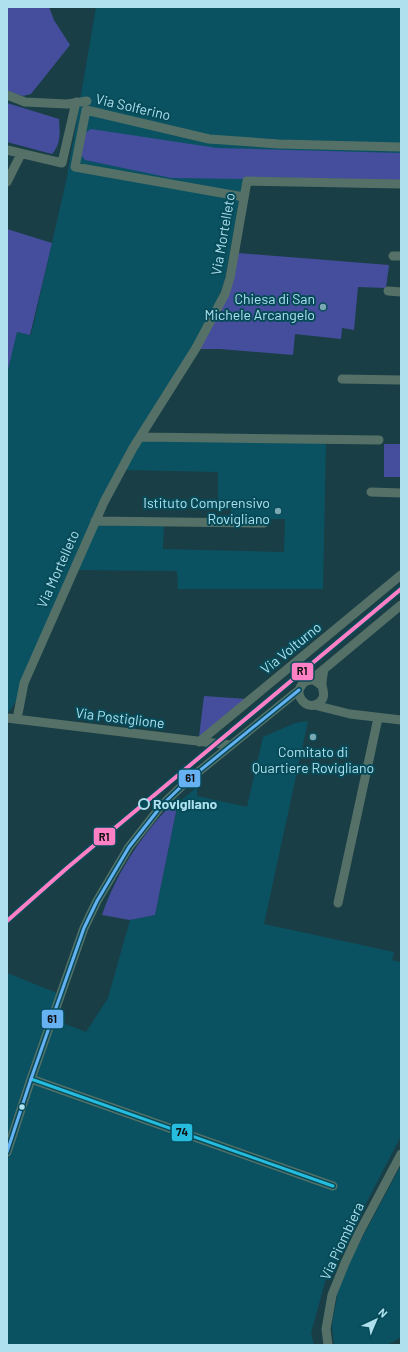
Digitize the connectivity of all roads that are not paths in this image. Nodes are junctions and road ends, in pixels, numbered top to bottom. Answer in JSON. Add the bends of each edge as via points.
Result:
{"nodes":[{"id":1,"x":7,"y":95,"type":"edge"},
{"id":2,"x":87,"y":101,"type":"dead end"},
{"id":3,"x":76,"y":102,"type":"junction"},
{"id":4,"x":401,"y":147,"type":"edge"},
{"id":5,"x":7,"y":150,"type":"edge"},
{"id":6,"x":21,"y":154,"type":"junction"},
{"id":7,"x":7,"y":182,"type":"edge"},
{"id":8,"x":401,"y":184,"type":"edge"},
{"id":9,"x":244,"y":197,"type":"junction"},
{"id":10,"x":388,"y":291,"type":"dead end"},
{"id":11,"x":401,"y":292,"type":"edge"},
{"id":12,"x":342,"y":379,"type":"dead end"},
{"id":13,"x":401,"y":380,"type":"edge"},
{"id":14,"x":140,"y":437,"type":"junction"},
{"id":15,"x":379,"y":440,"type":"dead end"},
{"id":16,"x":371,"y":492,"type":"dead end"},
{"id":17,"x":401,"y":493,"type":"edge"},
{"id":18,"x":95,"y":521,"type":"junction"},
{"id":19,"x":264,"y":523,"type":"dead end"},
{"id":20,"x":401,"y":575,"type":"edge"},
{"id":21,"x":401,"y":605,"type":"edge"},
{"id":22,"x":324,"y":669,"type":"junction"},
{"id":23,"x":311,"y":680,"type":"junction"},
{"id":24,"x":299,"y":690,"type":"junction"},
{"id":25,"x":323,"y":690,"type":"junction"},
{"id":26,"x":302,"y":702,"type":"junction"},
{"id":27,"x":283,"y":703,"type":"junction"},
{"id":28,"x":314,"y":705,"type":"junction"},
{"id":29,"x":334,"y":710,"type":"junction"},
{"id":30,"x":7,"y":718,"type":"edge"},
{"id":31,"x":378,"y":718,"type":"junction"},
{"id":32,"x":17,"y":719,"type":"junction"},
{"id":33,"x":401,"y":720,"type":"edge"},
{"id":34,"x":199,"y":742,"type":"junction"},
{"id":35,"x":230,"y":746,"type":"junction"},
{"id":36,"x":338,"y":903,"type":"dead end"},
{"id":37,"x":31,"y":1079,"type":"junction"},
{"id":38,"x":7,"y":1152,"type":"edge"},
{"id":39,"x":401,"y":1154,"type":"edge"},
{"id":40,"x":333,"y":1186,"type":"dead end"},
{"id":41,"x":328,"y":1345,"type":"edge"}],
"edges":[{"from":1,"to":3,"type":"street","via":[[25,102]]},
{"from":2,"to":3,"type":"street"},
{"from":3,"to":6,"type":"street","via":[[62,163]]},
{"from":4,"to":9,"type":"street","name":"Via Solferino","via":[[279,144],[209,139],[86,110],[75,167]]},
{"from":5,"to":6,"type":"street"},
{"from":6,"to":7,"type":"street"},
{"from":8,"to":9,"type":"street","name":"Via Mortelleto","via":[[247,181]]},
{"from":9,"to":14,"type":"street","name":"Via Mortelleto","via":[[225,294],[196,348]]},
{"from":10,"to":11,"type":"street"},
{"from":12,"to":13,"type":"street"},
{"from":14,"to":15,"type":"street"},
{"from":14,"to":18,"type":"street","name":"Via Mortelleto"},
{"from":16,"to":17,"type":"street"},
{"from":18,"to":19,"type":"street"},
{"from":18,"to":32,"type":"street","name":"Via Mortelleto","via":[[24,683]]},
{"from":20,"to":34,"type":"street","name":"Via Volturno"},
{"from":21,"to":22,"type":"street"},
{"from":22,"to":23,"type":"street"},
{"from":22,"to":25,"type":"street"},
{"from":23,"to":24,"type":"street","via":[[303,683]]},
{"from":23,"to":25,"type":"street","via":[[318,682]]},
{"from":24,"to":26,"type":"street"},
{"from":24,"to":27,"type":"street"},
{"from":25,"to":28,"type":"street","via":[[322,699]]},
{"from":25,"to":29,"type":"street","via":[[328,704]]},
{"from":26,"to":27,"type":"street"},
{"from":26,"to":28,"type":"street"},
{"from":27,"to":35,"type":"street"},
{"from":28,"to":29,"type":"street"},
{"from":29,"to":31,"type":"street"},
{"from":30,"to":32,"type":"street","name":"Via Postiglione"},
{"from":31,"to":33,"type":"street"},
{"from":31,"to":36,"type":"street"},
{"from":32,"to":34,"type":"street","name":"Via Postiglione"},
{"from":34,"to":35,"type":"street","name":"Via Postiglione"},
{"from":35,"to":37,"type":"street","via":[[187,782],[153,816],[129,847],[84,928]]},
{"from":37,"to":38,"type":"street"},
{"from":37,"to":40,"type":"street"},
{"from":39,"to":41,"type":"street","name":"Via Piombiera","via":[[359,1233],[332,1295],[326,1329]]}]}
